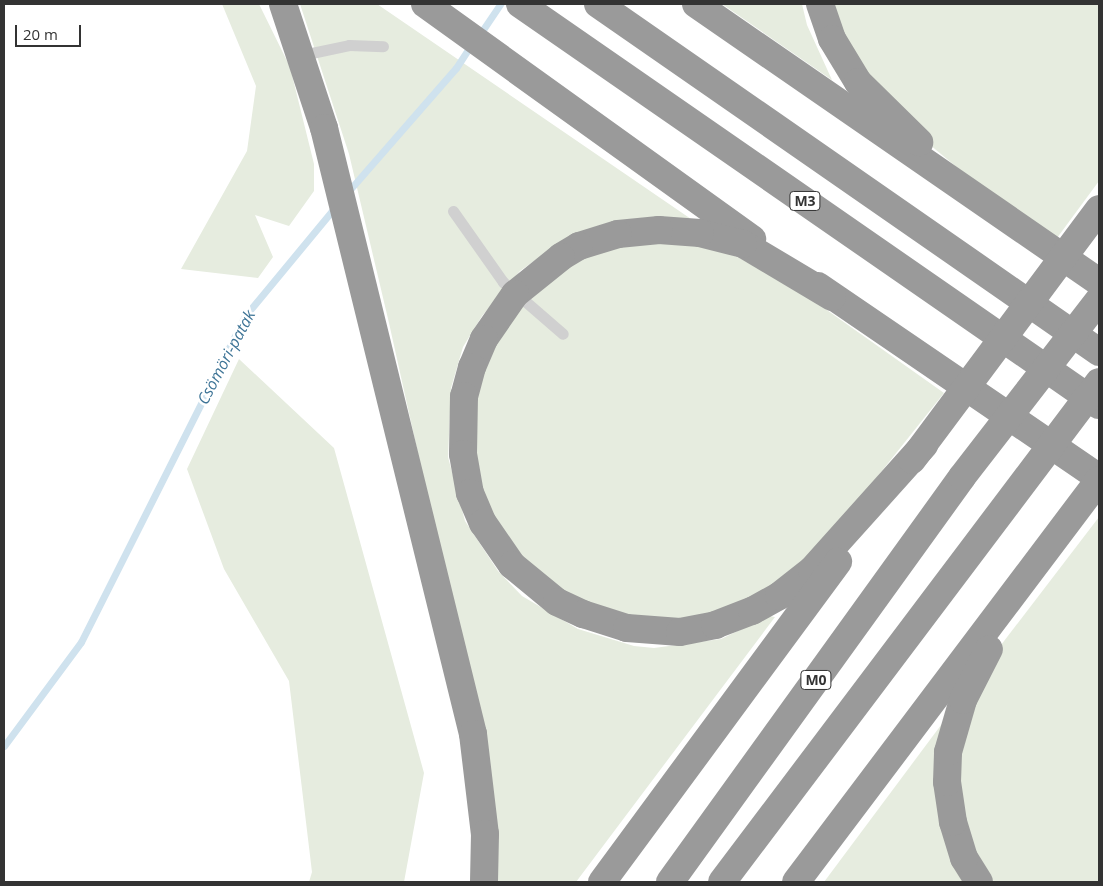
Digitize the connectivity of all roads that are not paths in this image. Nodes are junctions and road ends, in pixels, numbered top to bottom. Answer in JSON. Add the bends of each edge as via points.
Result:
{"nodes":[{"id":1,"x":283,"y":4,"type":"edge"},
{"id":2,"x":425,"y":4,"type":"edge"},
{"id":3,"x":598,"y":4,"type":"edge"},
{"id":4,"x":696,"y":4,"type":"edge"},
{"id":5,"x":820,"y":4,"type":"edge"},
{"id":6,"x":531,"y":11,"type":"edge"},
{"id":7,"x":383,"y":46,"type":"dead end"},
{"id":8,"x":302,"y":55,"type":"junction"},
{"id":9,"x":994,"y":207,"type":"junction"},
{"id":10,"x":1099,"y":209,"type":"edge"},
{"id":11,"x":453,"y":211,"type":"dead end"},
{"id":12,"x":1099,"y":282,"type":"edge"},
{"id":13,"x":515,"y":294,"type":"junction"},
{"id":14,"x":832,"y":297,"type":"junction"},
{"id":15,"x":1099,"y":300,"type":"edge"},
{"id":16,"x":563,"y":334,"type":"dead end"},
{"id":17,"x":1099,"y":352,"type":"edge"},
{"id":18,"x":1099,"y":382,"type":"edge"},
{"id":19,"x":1099,"y":404,"type":"edge"},
{"id":20,"x":924,"y":445,"type":"junction"},
{"id":21,"x":1099,"y":479,"type":"edge"},
{"id":22,"x":1028,"y":576,"type":"junction"},
{"id":23,"x":484,"y":882,"type":"edge"},
{"id":24,"x":602,"y":882,"type":"edge"},
{"id":25,"x":670,"y":882,"type":"edge"},
{"id":26,"x":722,"y":882,"type":"edge"},
{"id":27,"x":796,"y":882,"type":"edge"},
{"id":28,"x":979,"y":882,"type":"edge"}],
"edges":[{"from":1,"to":8,"type":"highway"},
{"from":2,"to":14,"type":"highway"},
{"from":3,"to":17,"type":"highway"},
{"from":4,"to":9,"type":"highway","via":[[900,146]]},
{"from":5,"to":9,"type":"highway","via":[[832,39],[858,82],[904,129]]},
{"from":6,"to":19,"type":"highway","number":"M3"},
{"from":7,"to":8,"type":"lane","via":[[349,46]]},
{"from":8,"to":23,"type":"highway","via":[[335,175],[473,734],[485,834]]},
{"from":9,"to":12,"type":"highway"},
{"from":10,"to":20,"type":"highway"},
{"from":11,"to":13,"type":"lane"},
{"from":13,"to":14,"type":"highway","via":[[543,269],[578,246],[618,234],[658,230],[700,233],[743,244]]},
{"from":13,"to":16,"type":"lane"},
{"from":13,"to":20,"type":"highway","via":[[484,339],[472,367],[461,426],[462,454],[470,493],[483,523],[512,565],[534,586],[574,610],[607,623],[650,632],[680,632],[716,625],[779,596],[812,570]]},
{"from":14,"to":21,"type":"highway"},
{"from":15,"to":25,"type":"highway","number":"M0","via":[[962,478]]},
{"from":18,"to":26,"type":"highway"},
{"from":20,"to":24,"type":"highway"},
{"from":21,"to":22,"type":"highway"},
{"from":22,"to":27,"type":"highway"},
{"from":22,"to":28,"type":"highway","via":[[963,700],[948,752],[947,782],[953,822],[964,858]]}]}
